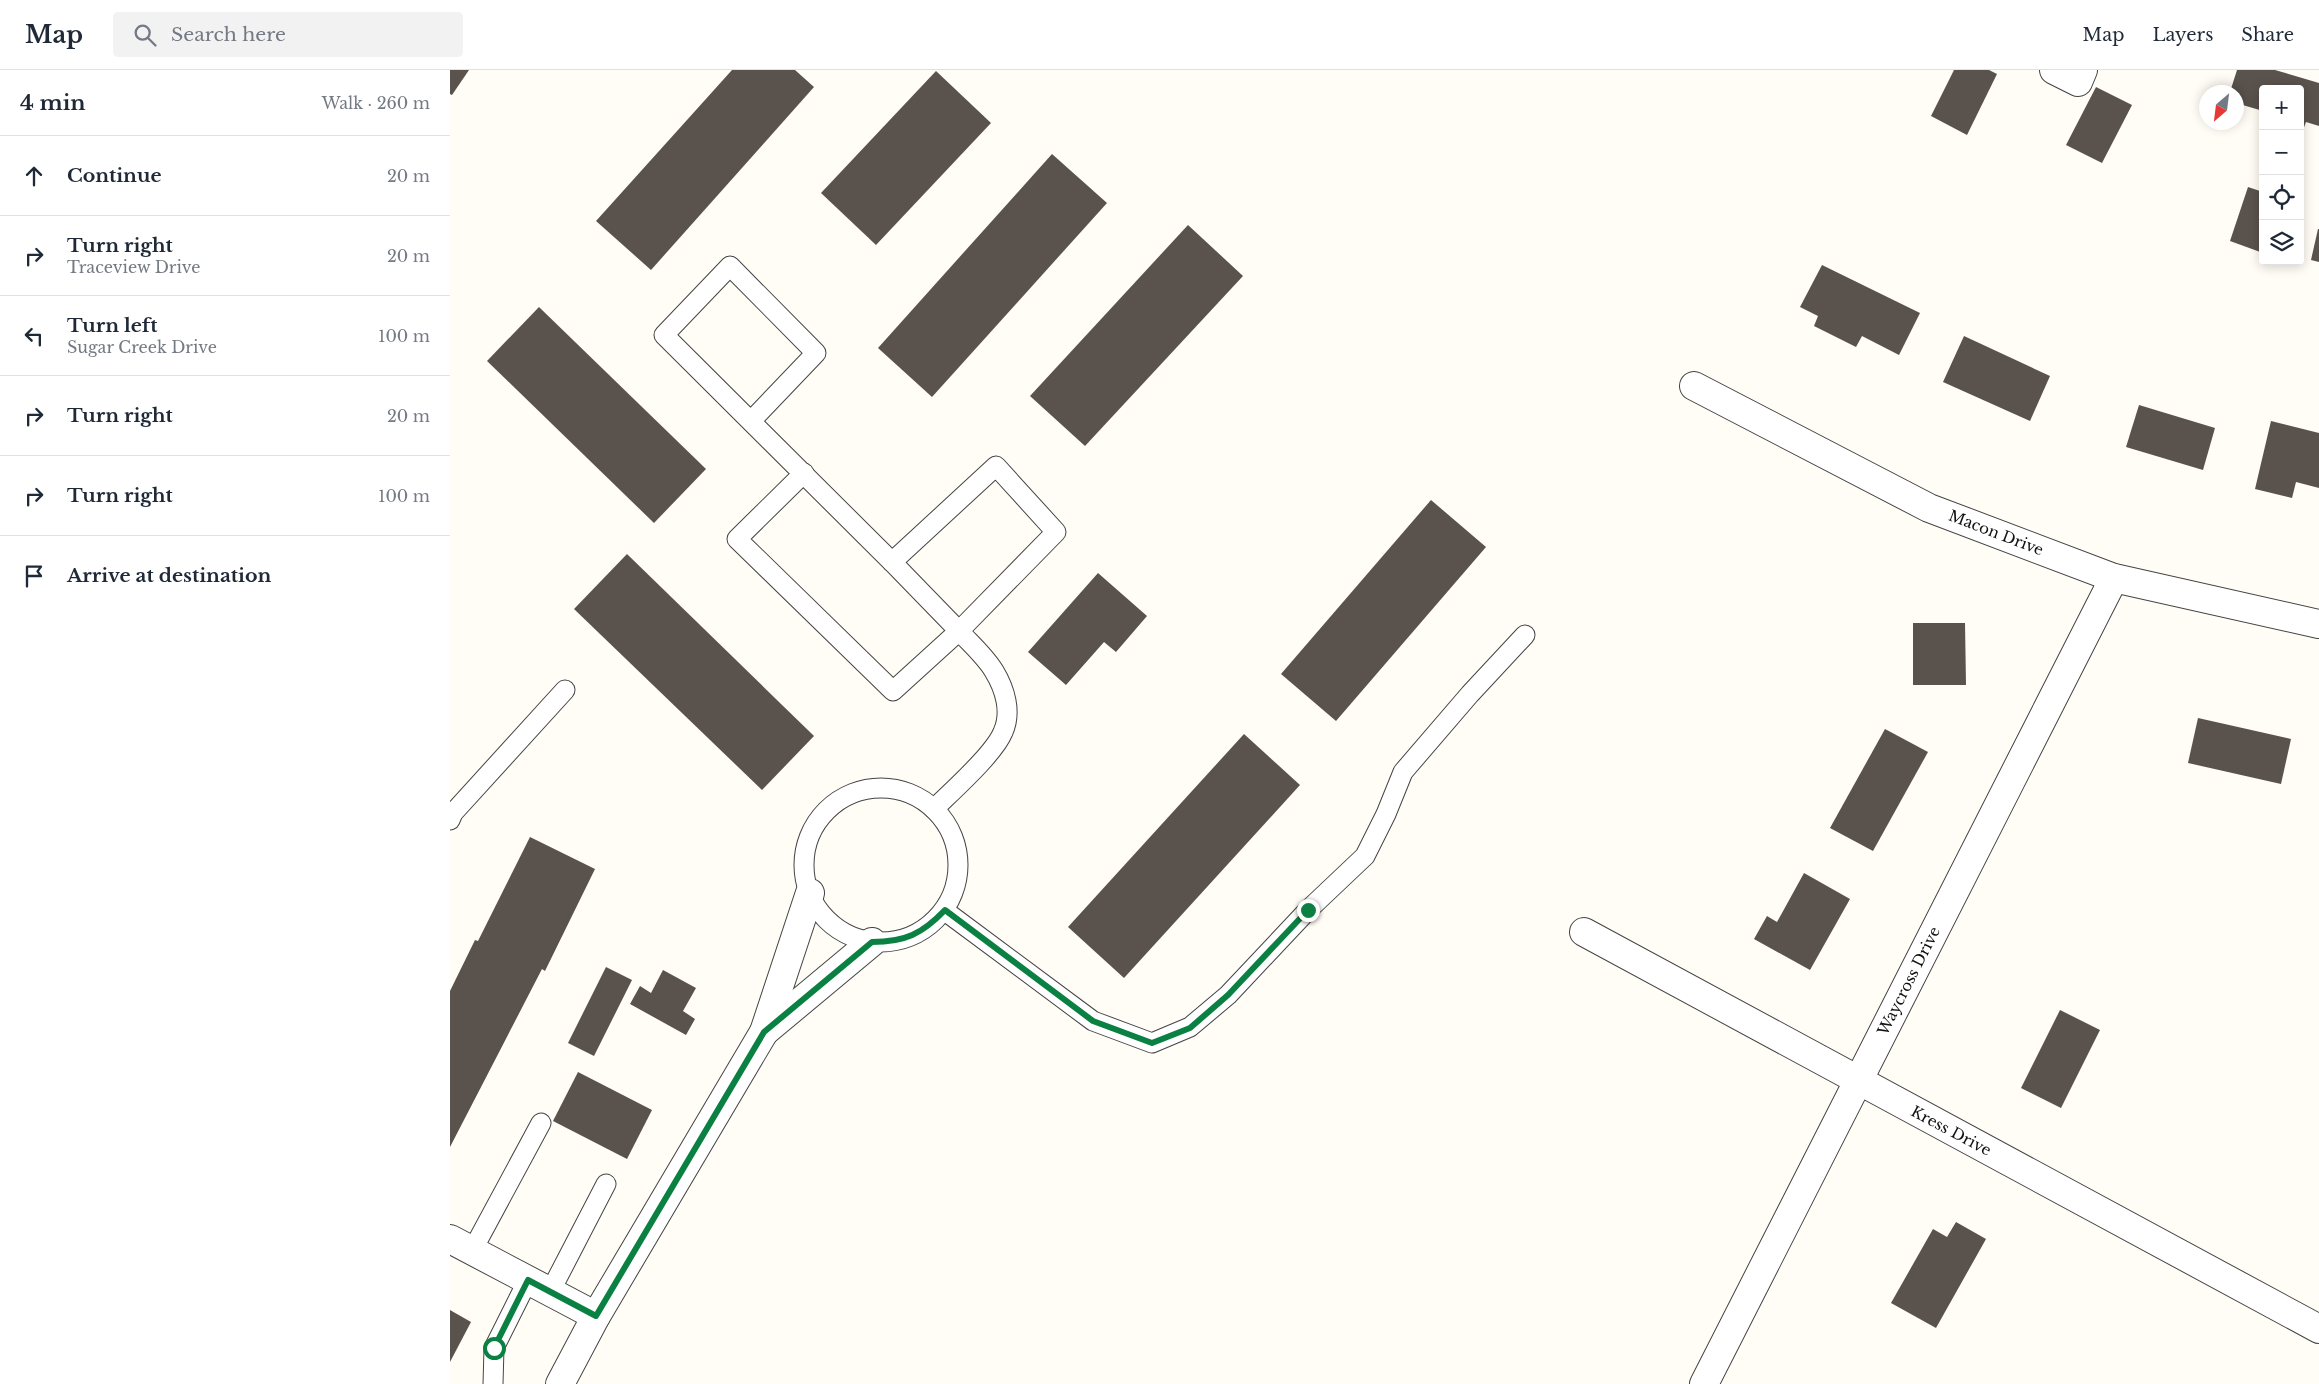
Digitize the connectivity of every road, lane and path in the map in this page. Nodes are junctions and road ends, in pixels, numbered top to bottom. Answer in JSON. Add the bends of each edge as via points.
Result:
{"nodes":[{"id":1,"x":2054,"y":70,"type":"edge"},
{"id":2,"x":2083,"y":70,"type":"edge"},
{"id":3,"x":1694,"y":386,"type":"dead end"},
{"id":4,"x":751,"y":421,"type":"junction"},
{"id":5,"x":804,"y":473,"type":"junction"},
{"id":6,"x":892,"y":562,"type":"junction"},
{"id":7,"x":2114,"y":578,"type":"junction"},
{"id":8,"x":2319,"y":624,"type":"edge"},
{"id":9,"x":959,"y":631,"type":"junction"},
{"id":10,"x":1525,"y":635,"type":"dead end"},
{"id":11,"x":565,"y":690,"type":"dead end"},
{"id":12,"x":934,"y":809,"type":"junction"},
{"id":13,"x":450,"y":820,"type":"edge"},
{"id":14,"x":810,"y":893,"type":"junction"},
{"id":15,"x":945,"y":910,"type":"junction"},
{"id":16,"x":1584,"y":932,"type":"dead end"},
{"id":17,"x":872,"y":942,"type":"junction"},
{"id":18,"x":764,"y":1032,"type":"junction"},
{"id":19,"x":1859,"y":1081,"type":"junction"},
{"id":20,"x":541,"y":1123,"type":"dead end"},
{"id":21,"x":606,"y":1184,"type":"dead end"},
{"id":22,"x":461,"y":1245,"type":"edge"},
{"id":23,"x":539,"y":1286,"type":"junction"},
{"id":24,"x":596,"y":1316,"type":"junction"},
{"id":25,"x":2319,"y":1329,"type":"edge"},
{"id":26,"x":494,"y":1384,"type":"edge"},
{"id":27,"x":560,"y":1384,"type":"edge"},
{"id":28,"x":1704,"y":1384,"type":"edge"}],
"edges":[{"from":1,"to":2,"type":"street","via":[[2078,82]]},
{"from":3,"to":7,"type":"street","name":"Macon Drive","via":[[1930,508]]},
{"from":4,"to":4,"type":"lane","via":[[664,335],[730,266],[816,353]]},
{"from":4,"to":5,"type":"lane"},
{"from":5,"to":6,"type":"lane"},
{"from":5,"to":9,"type":"lane","via":[[736,539],[893,691]]},
{"from":6,"to":9,"type":"lane"},
{"from":6,"to":9,"type":"lane","via":[[996,466],[1056,532]]},
{"from":7,"to":8,"type":"street","name":"Macon Drive"},
{"from":7,"to":19,"type":"street","name":"Waycross Drive"},
{"from":9,"to":12,"type":"lane","via":[[993,669],[1002,686],[1007,719],[1003,734]]},
{"from":10,"to":15,"type":"lane","via":[[1403,772],[1365,856],[1308,910],[1228,995],[1190,1028],[1152,1043],[1093,1021]]},
{"from":11,"to":13,"type":"lane"},
{"from":12,"to":14,"type":"lane","via":[[919,797],[895,789],[870,788],[846,796],[825,811],[811,832],[804,857],[805,882]]},
{"from":12,"to":15,"type":"lane","via":[[953,835],[959,861],[956,887]]},
{"from":14,"to":17,"type":"lane","via":[[830,923],[849,936]]},
{"from":14,"to":18,"type":"street"},
{"from":15,"to":17,"type":"lane","via":[[930,926],[913,936],[892,942]]},
{"from":16,"to":19,"type":"street","name":"Kress Drive"},
{"from":17,"to":18,"type":"street"},
{"from":18,"to":24,"type":"street"},
{"from":19,"to":25,"type":"street","name":"Kress Drive"},
{"from":19,"to":28,"type":"street","name":"Waycross Drive"},
{"from":20,"to":22,"type":"lane"},
{"from":21,"to":23,"type":"lane"},
{"from":22,"to":23,"type":"street"},
{"from":23,"to":24,"type":"street"},
{"from":23,"to":26,"type":"lane","via":[[494,1348]]},
{"from":24,"to":27,"type":"street"}]}
